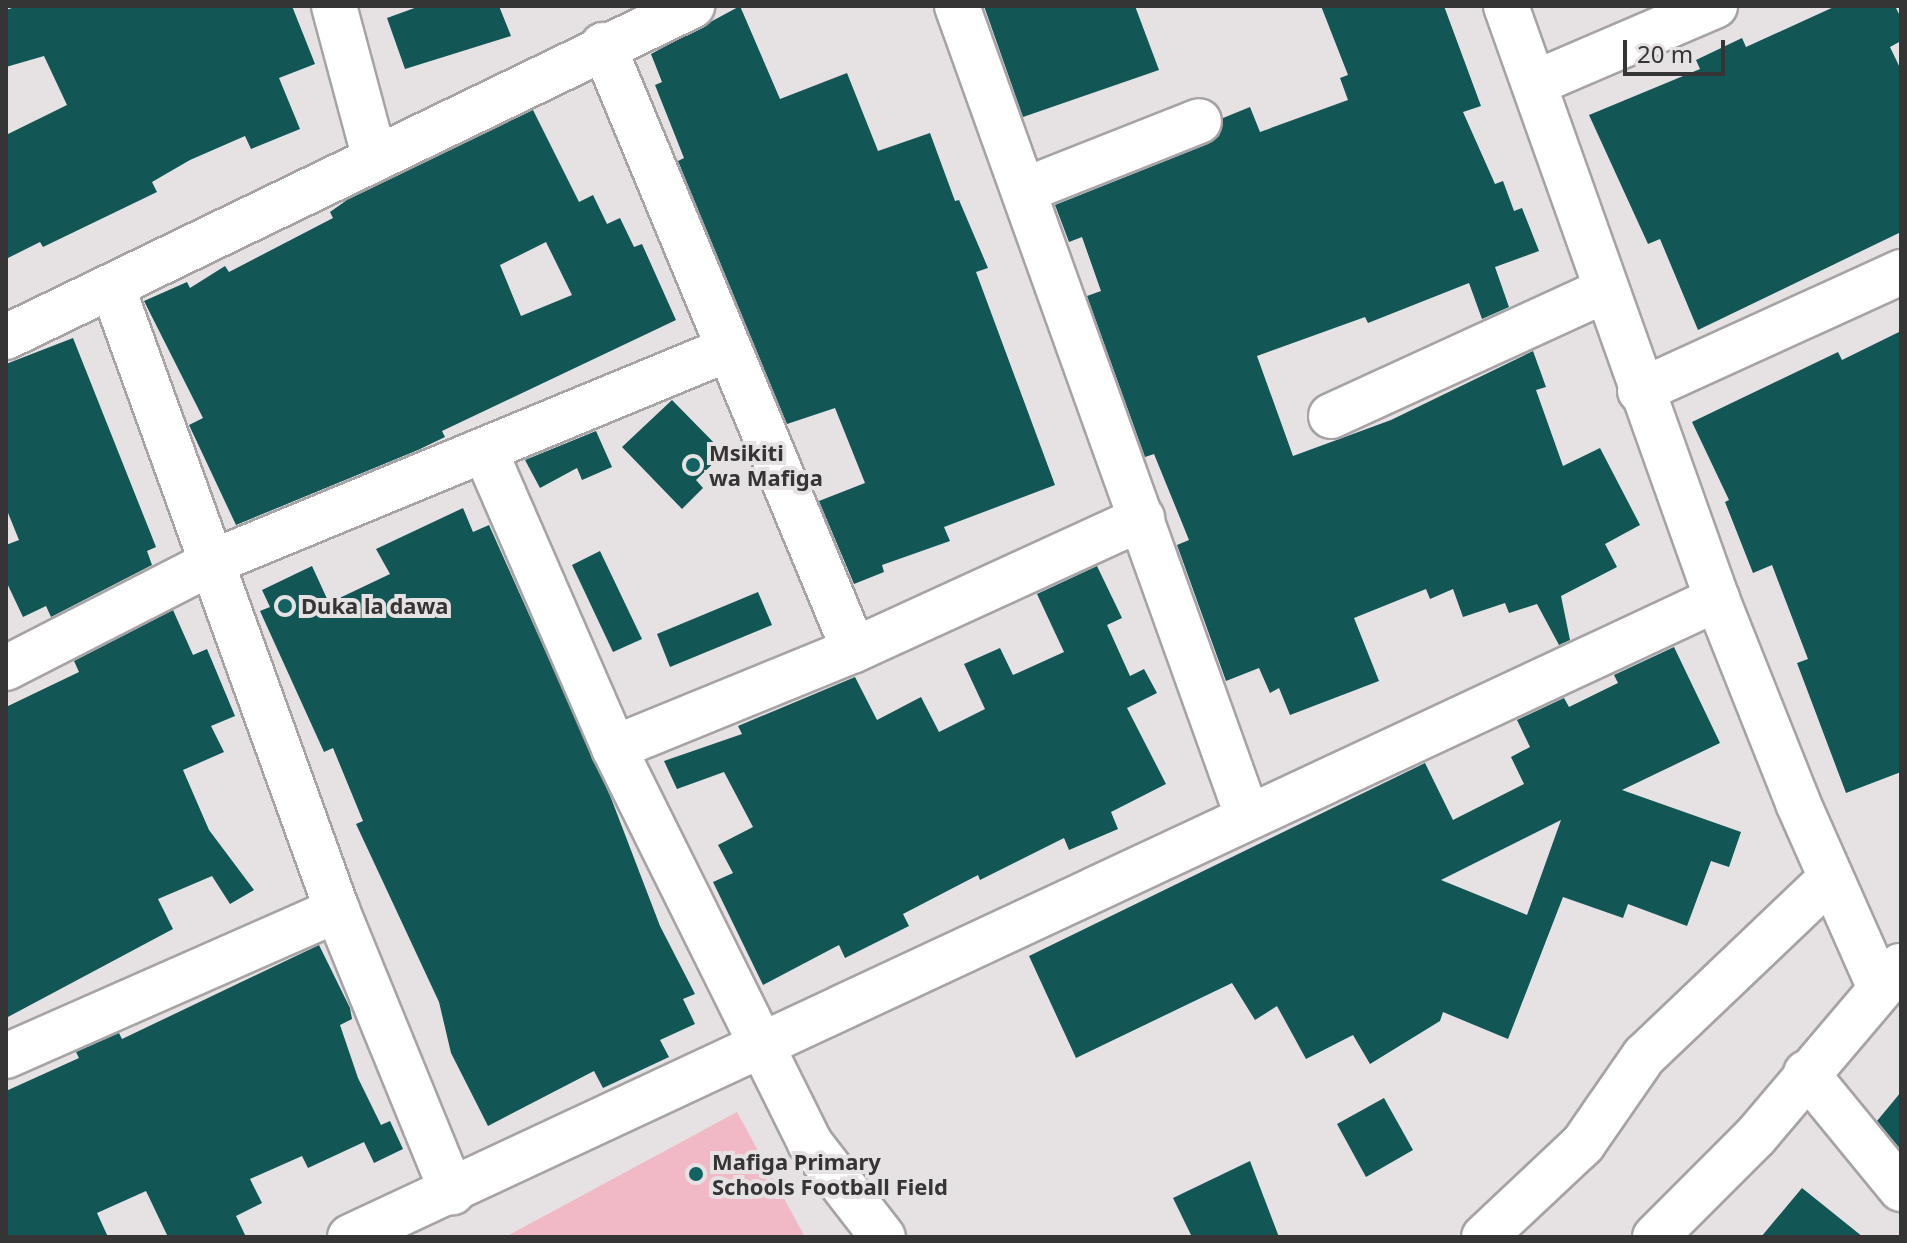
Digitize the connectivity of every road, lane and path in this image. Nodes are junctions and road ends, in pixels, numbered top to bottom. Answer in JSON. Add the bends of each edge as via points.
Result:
{"nodes":[{"id":1,"x":334,"y":6,"type":"edge"},
{"id":2,"x":692,"y":6,"type":"edge"},
{"id":3,"x":957,"y":6,"type":"edge"},
{"id":4,"x":1506,"y":6,"type":"edge"},
{"id":5,"x":1715,"y":6,"type":"edge"},
{"id":6,"x":603,"y":45,"type":"junction"},
{"id":7,"x":1535,"y":83,"type":"junction"},
{"id":8,"x":1199,"y":121,"type":"dead end"},
{"id":9,"x":375,"y":159,"type":"junction"},
{"id":10,"x":1025,"y":190,"type":"junction"},
{"id":11,"x":1901,"y":272,"type":"edge"},
{"id":12,"x":112,"y":286,"type":"junction"},
{"id":13,"x":1606,"y":290,"type":"junction"},
{"id":14,"x":6,"y":337,"type":"edge"},
{"id":15,"x":726,"y":350,"type":"junction"},
{"id":16,"x":1640,"y":391,"type":"junction"},
{"id":17,"x":1331,"y":416,"type":"dead end"},
{"id":18,"x":485,"y":451,"type":"junction"},
{"id":19,"x":1142,"y":518,"type":"junction"},
{"id":20,"x":215,"y":561,"type":"junction"},
{"id":21,"x":1717,"y":599,"type":"junction"},
{"id":22,"x":854,"y":650,"type":"junction"},
{"id":23,"x":6,"y":668,"type":"edge"},
{"id":24,"x":614,"y":748,"type":"junction"},
{"id":25,"x":1247,"y":815,"type":"junction"},
{"id":26,"x":1830,"y":879,"type":"junction"},
{"id":27,"x":337,"y":910,"type":"junction"},
{"id":28,"x":1890,"y":976,"type":"edge"},
{"id":29,"x":762,"y":1048,"type":"junction"},
{"id":30,"x":6,"y":1056,"type":"edge"},
{"id":31,"x":1806,"y":1073,"type":"junction"},
{"id":32,"x":1901,"y":1189,"type":"edge"},
{"id":33,"x":452,"y":1192,"type":"junction"},
{"id":34,"x":350,"y":1237,"type":"edge"},
{"id":35,"x":883,"y":1237,"type":"edge"},
{"id":36,"x":1484,"y":1237,"type":"edge"},
{"id":37,"x":1655,"y":1237,"type":"edge"}],
"edges":[{"from":1,"to":9,"type":"street"},
{"from":2,"to":6,"type":"street"},
{"from":3,"to":10,"type":"street"},
{"from":4,"to":7,"type":"street"},
{"from":5,"to":7,"type":"street"},
{"from":6,"to":9,"type":"street"},
{"from":6,"to":15,"type":"street"},
{"from":7,"to":13,"type":"street"},
{"from":8,"to":10,"type":"street"},
{"from":9,"to":12,"type":"street"},
{"from":10,"to":19,"type":"street"},
{"from":11,"to":16,"type":"street"},
{"from":12,"to":14,"type":"street"},
{"from":12,"to":20,"type":"street"},
{"from":13,"to":16,"type":"street"},
{"from":13,"to":17,"type":"street"},
{"from":15,"to":18,"type":"street"},
{"from":15,"to":22,"type":"street"},
{"from":16,"to":21,"type":"street"},
{"from":18,"to":20,"type":"street"},
{"from":18,"to":24,"type":"street"},
{"from":19,"to":22,"type":"street"},
{"from":19,"to":25,"type":"street"},
{"from":20,"to":23,"type":"street"},
{"from":20,"to":27,"type":"street"},
{"from":21,"to":25,"type":"street"},
{"from":21,"to":26,"type":"street"},
{"from":22,"to":24,"type":"street"},
{"from":24,"to":29,"type":"street"},
{"from":25,"to":29,"type":"street"},
{"from":26,"to":28,"type":"street"},
{"from":26,"to":36,"type":"street","via":[[1644,1056],[1583,1144]]},
{"from":27,"to":30,"type":"street"},
{"from":27,"to":33,"type":"street"},
{"from":28,"to":31,"type":"street"},
{"from":29,"to":33,"type":"street"},
{"from":29,"to":35,"type":"street","via":[[810,1143]]},
{"from":31,"to":32,"type":"street"},
{"from":31,"to":37,"type":"street","via":[[1756,1136]]},
{"from":33,"to":34,"type":"street"}]}
